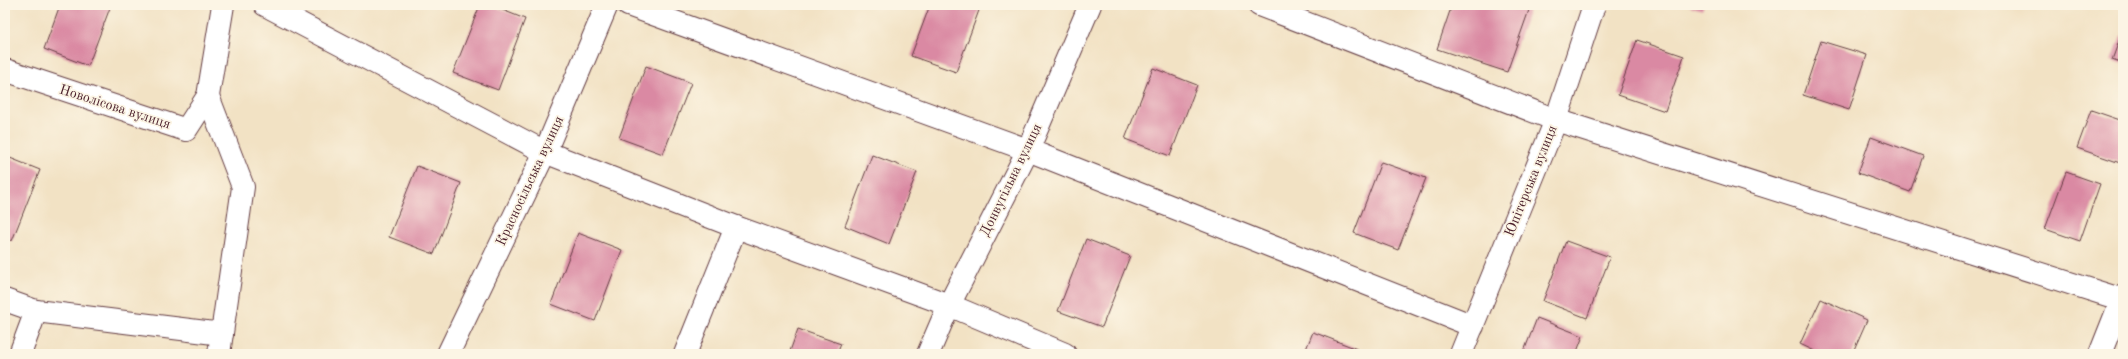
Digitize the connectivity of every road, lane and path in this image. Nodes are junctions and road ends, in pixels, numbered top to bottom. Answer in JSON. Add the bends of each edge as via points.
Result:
{"nodes":[{"id":1,"x":223,"y":5,"type":"edge"},
{"id":2,"x":265,"y":5,"type":"edge"},
{"id":3,"x":607,"y":5,"type":"edge"},
{"id":4,"x":628,"y":5,"type":"edge"},
{"id":5,"x":1090,"y":5,"type":"edge"},
{"id":6,"x":1259,"y":5,"type":"edge"},
{"id":7,"x":1594,"y":5,"type":"edge"},
{"id":8,"x":5,"y":70,"type":"edge"},
{"id":9,"x":208,"y":96,"type":"junction"},
{"id":10,"x":1556,"y":120,"type":"junction"},
{"id":11,"x":1028,"y":150,"type":"junction"},
{"id":12,"x":545,"y":152,"type":"junction"},
{"id":13,"x":736,"y":227,"type":"junction"},
{"id":14,"x":2123,"y":298,"type":"edge"},
{"id":15,"x":5,"y":300,"type":"edge"},
{"id":16,"x":949,"y":305,"type":"junction"},
{"id":17,"x":36,"y":311,"type":"junction"},
{"id":18,"x":1473,"y":326,"type":"junction"},
{"id":19,"x":221,"y":344,"type":"edge"},
{"id":20,"x":20,"y":354,"type":"edge"},
{"id":21,"x":448,"y":354,"type":"edge"},
{"id":22,"x":685,"y":354,"type":"edge"},
{"id":23,"x":928,"y":354,"type":"edge"},
{"id":24,"x":1065,"y":354,"type":"edge"},
{"id":25,"x":1461,"y":354,"type":"edge"},
{"id":26,"x":2100,"y":354,"type":"edge"}],
"edges":[{"from":1,"to":9,"type":"street"},
{"from":2,"to":12,"type":"street"},
{"from":3,"to":12,"type":"street","name":"Красносільська вулиця"},
{"from":4,"to":11,"type":"street"},
{"from":5,"to":11,"type":"street","name":"Донвугільна вулиця"},
{"from":6,"to":10,"type":"street"},
{"from":7,"to":10,"type":"street","name":"Юпітерська вулиця"},
{"from":8,"to":9,"type":"street","name":"Новолісова вулиця","via":[[186,130]]},
{"from":9,"to":19,"type":"street","via":[[243,187]]},
{"from":10,"to":14,"type":"street"},
{"from":10,"to":18,"type":"street","name":"Юпітерська вулиця"},
{"from":11,"to":16,"type":"street","name":"Донвугільна вулиця"},
{"from":11,"to":18,"type":"street"},
{"from":12,"to":13,"type":"street"},
{"from":12,"to":21,"type":"street","name":"Красносільська вулиця"},
{"from":13,"to":16,"type":"street"},
{"from":13,"to":22,"type":"street"},
{"from":14,"to":26,"type":"street"},
{"from":15,"to":17,"type":"street"},
{"from":16,"to":23,"type":"street","name":"Донвугільна вулиця"},
{"from":16,"to":24,"type":"street"},
{"from":17,"to":19,"type":"street"},
{"from":17,"to":20,"type":"street"},
{"from":18,"to":25,"type":"street","name":"Юпітерська вулиця"}]}
